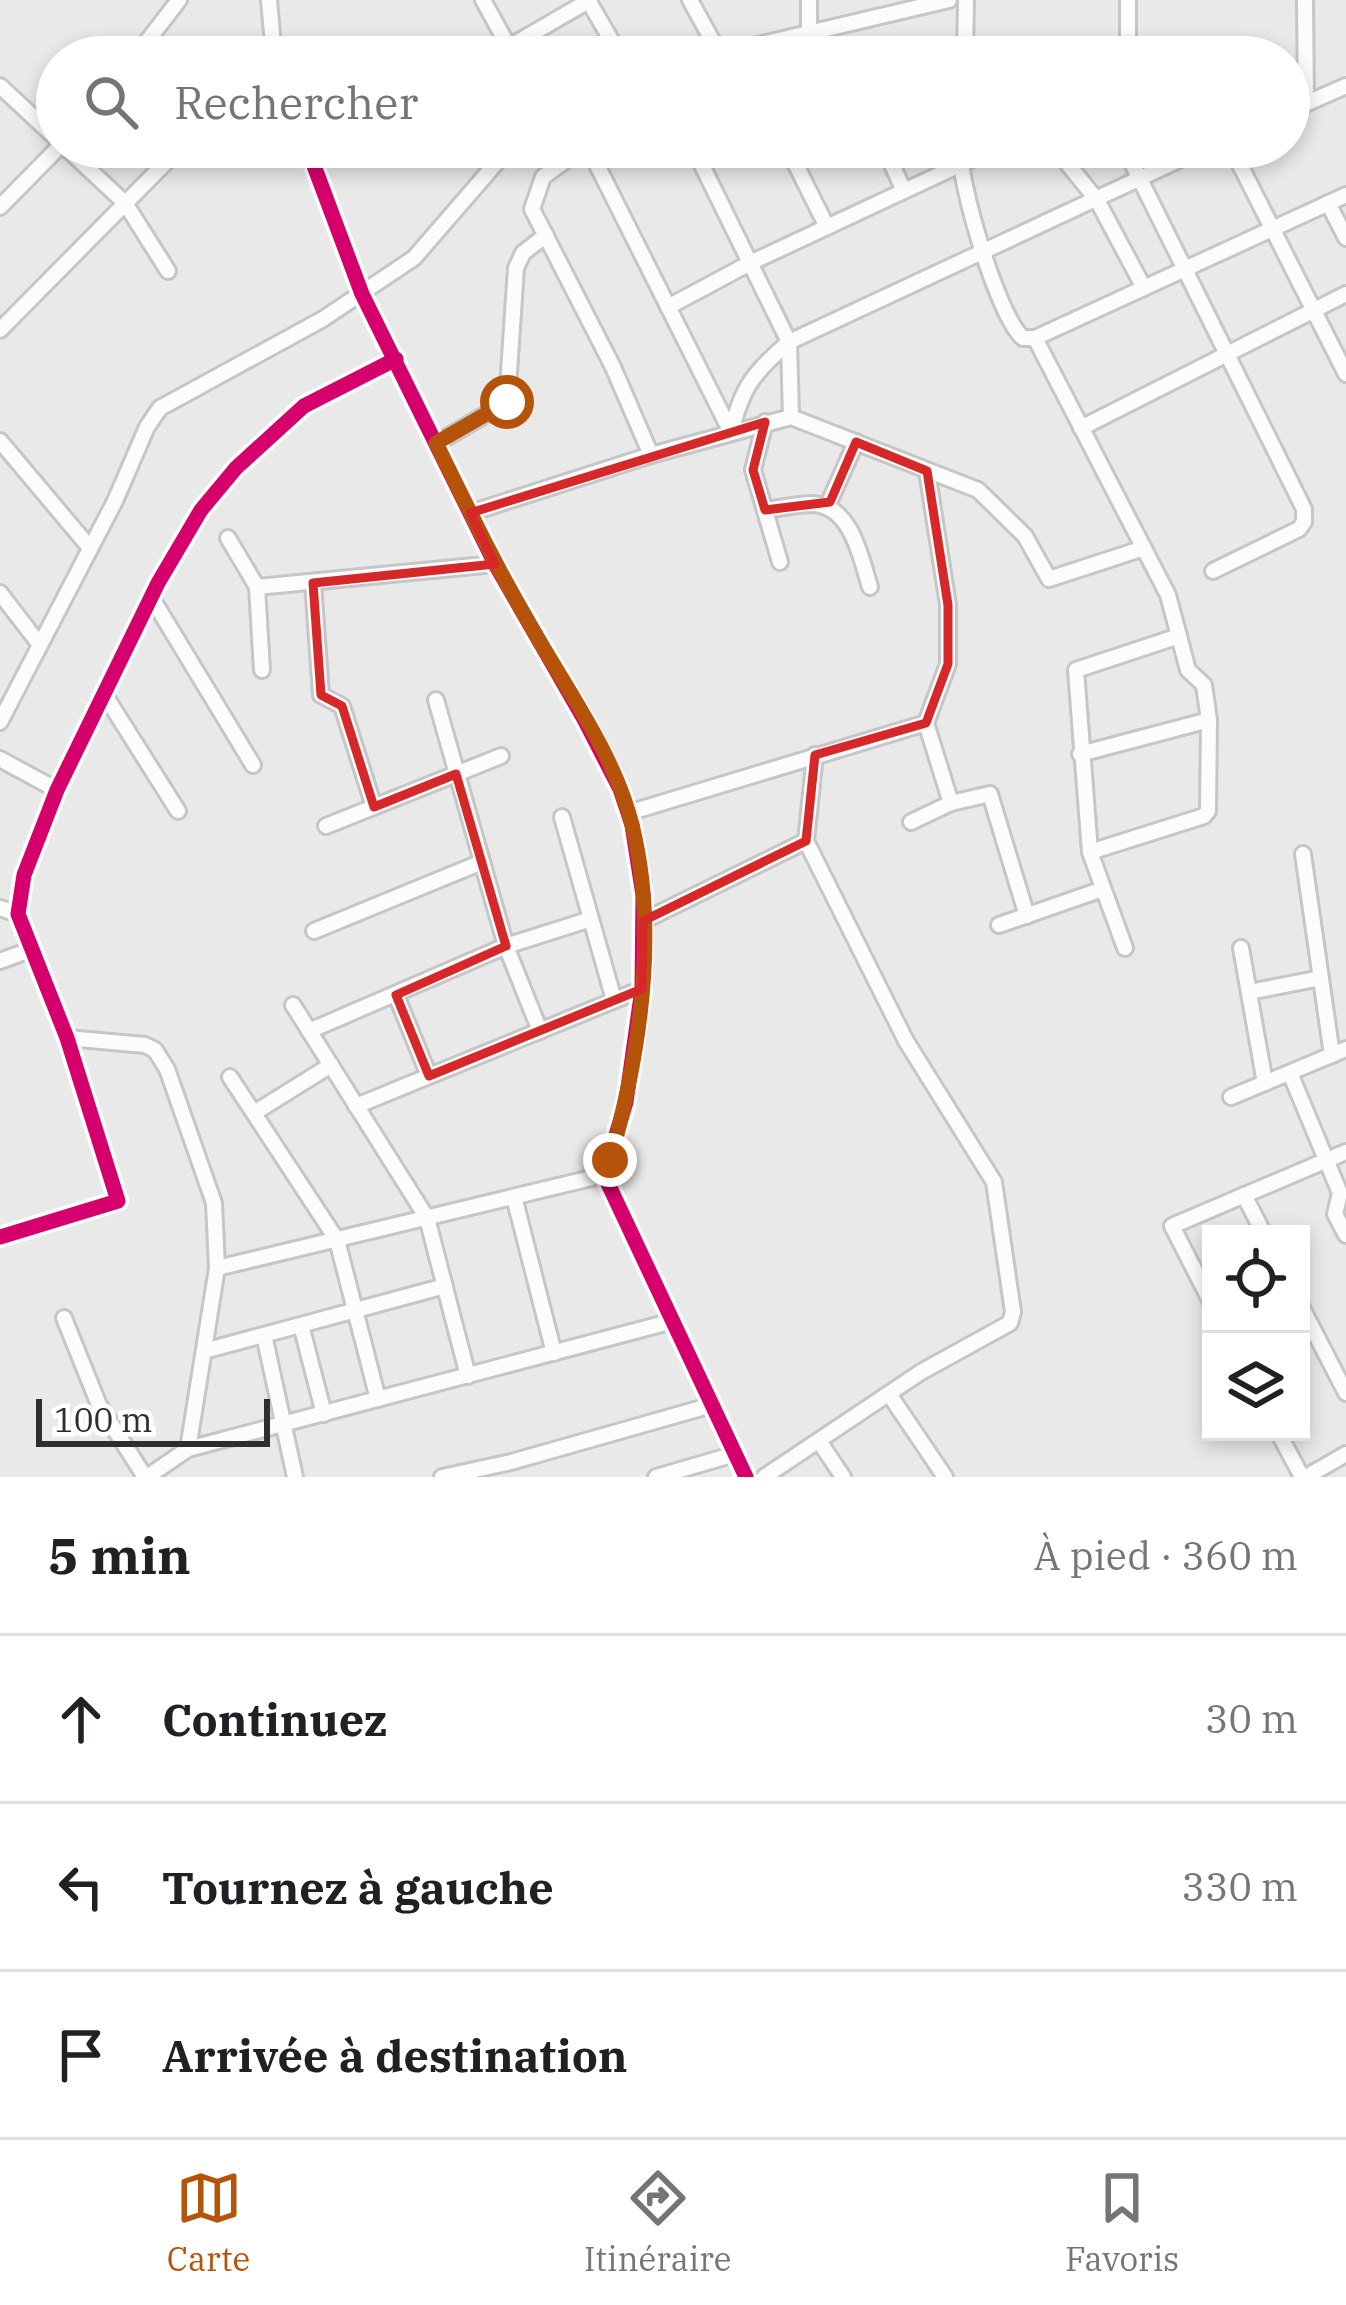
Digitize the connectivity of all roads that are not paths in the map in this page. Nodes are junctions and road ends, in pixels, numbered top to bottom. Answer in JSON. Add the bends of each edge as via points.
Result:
{"nodes":[{"id":1,"x":179,"y":0,"type":"edge"},
{"id":2,"x":269,"y":0,"type":"edge"},
{"id":3,"x":482,"y":0,"type":"edge"},
{"id":4,"x":589,"y":0,"type":"edge"},
{"id":5,"x":690,"y":0,"type":"edge"},
{"id":6,"x":809,"y":0,"type":"edge"},
{"id":7,"x":949,"y":0,"type":"edge"},
{"id":8,"x":965,"y":0,"type":"edge"},
{"id":9,"x":1128,"y":0,"type":"edge"},
{"id":10,"x":1305,"y":0,"type":"edge"},
{"id":11,"x":809,"y":33,"type":"junction"},
{"id":12,"x":151,"y":36,"type":"edge"},
{"id":13,"x":271,"y":36,"type":"edge"},
{"id":14,"x":502,"y":36,"type":"edge"},
{"id":15,"x":535,"y":36,"type":"edge"},
{"id":16,"x":609,"y":36,"type":"edge"},
{"id":17,"x":705,"y":36,"type":"edge"},
{"id":18,"x":798,"y":36,"type":"edge"},
{"id":19,"x":971,"y":36,"type":"edge"},
{"id":20,"x":1128,"y":36,"type":"edge"},
{"id":21,"x":1305,"y":36,"type":"edge"},
{"id":22,"x":0,"y":86,"type":"edge"},
{"id":23,"x":1346,"y":86,"type":"edge"},
{"id":24,"x":1310,"y":101,"type":"edge"},
{"id":25,"x":36,"y":121,"type":"edge"},
{"id":26,"x":37,"y":168,"type":"edge"},
{"id":27,"x":86,"y":168,"type":"edge"},
{"id":28,"x":160,"y":168,"type":"edge"},
{"id":29,"x":316,"y":168,"type":"edge"},
{"id":30,"x":492,"y":168,"type":"edge"},
{"id":31,"x":554,"y":168,"type":"edge"},
{"id":32,"x":588,"y":168,"type":"edge"},
{"id":33,"x":703,"y":168,"type":"edge"},
{"id":34,"x":798,"y":168,"type":"edge"},
{"id":35,"x":894,"y":168,"type":"edge"},
{"id":36,"x":952,"y":168,"type":"edge"},
{"id":37,"x":960,"y":168,"type":"edge"},
{"id":38,"x":1071,"y":168,"type":"edge"},
{"id":39,"x":1136,"y":168,"type":"edge"},
{"id":40,"x":1163,"y":168,"type":"edge"},
{"id":41,"x":1242,"y":168,"type":"edge"},
{"id":42,"x":1140,"y":179,"type":"junction"},
{"id":43,"x":904,"y":190,"type":"junction"},
{"id":44,"x":1346,"y":195,"type":"edge"},
{"id":45,"x":1096,"y":200,"type":"junction"},
{"id":46,"x":125,"y":203,"type":"junction"},
{"id":47,"x":1328,"y":203,"type":"junction"},
{"id":48,"x":0,"y":207,"type":"edge"},
{"id":49,"x":827,"y":226,"type":"junction"},
{"id":50,"x":1273,"y":229,"type":"junction"},
{"id":51,"x":545,"y":235,"type":"junction"},
{"id":52,"x":1346,"y":238,"type":"edge"},
{"id":53,"x":984,"y":254,"type":"junction"},
{"id":54,"x":750,"y":263,"type":"junction"},
{"id":55,"x":1186,"y":268,"type":"junction"},
{"id":56,"x":168,"y":271,"type":"dead end"},
{"id":57,"x":1144,"y":288,"type":"junction"},
{"id":58,"x":362,"y":294,"type":"junction"},
{"id":59,"x":1346,"y":295,"type":"edge"},
{"id":60,"x":668,"y":307,"type":"junction"},
{"id":61,"x":1314,"y":310,"type":"junction"},
{"id":62,"x":0,"y":330,"type":"edge"},
{"id":63,"x":1035,"y":338,"type":"junction"},
{"id":64,"x":789,"y":342,"type":"junction"},
{"id":65,"x":1229,"y":353,"type":"junction"},
{"id":66,"x":396,"y":359,"type":"junction"},
{"id":67,"x":1346,"y":374,"type":"edge"},
{"id":68,"x":790,"y":417,"type":"junction"},
{"id":69,"x":765,"y":422,"type":"junction"},
{"id":70,"x":1081,"y":428,"type":"junction"},
{"id":71,"x":730,"y":432,"type":"junction"},
{"id":72,"x":0,"y":441,"type":"edge"},
{"id":73,"x":856,"y":442,"type":"junction"},
{"id":74,"x":436,"y":443,"type":"junction"},
{"id":75,"x":650,"y":455,"type":"junction"},
{"id":76,"x":927,"y":471,"type":"junction"},
{"id":77,"x":827,"y":507,"type":"junction"},
{"id":78,"x":765,"y":510,"type":"junction"},
{"id":79,"x":470,"y":513,"type":"junction"},
{"id":80,"x":228,"y":538,"type":"dead end"},
{"id":81,"x":90,"y":548,"type":"junction"},
{"id":82,"x":1144,"y":548,"type":"junction"},
{"id":83,"x":780,"y":562,"type":"dead end"},
{"id":84,"x":495,"y":564,"type":"junction"},
{"id":85,"x":1213,"y":572,"type":"dead end"},
{"id":86,"x":314,"y":583,"type":"junction"},
{"id":87,"x":257,"y":587,"type":"junction"},
{"id":88,"x":870,"y":587,"type":"dead end"},
{"id":89,"x":0,"y":593,"type":"edge"},
{"id":90,"x":153,"y":600,"type":"junction"},
{"id":91,"x":1179,"y":636,"type":"junction"},
{"id":92,"x":40,"y":645,"type":"junction"},
{"id":93,"x":262,"y":670,"type":"dead end"},
{"id":94,"x":106,"y":697,"type":"junction"},
{"id":95,"x":436,"y":700,"type":"dead end"},
{"id":96,"x":1209,"y":720,"type":"junction"},
{"id":97,"x":0,"y":722,"type":"edge"},
{"id":98,"x":926,"y":723,"type":"junction"},
{"id":99,"x":815,"y":754,"type":"junction"},
{"id":100,"x":1080,"y":754,"type":"junction"},
{"id":101,"x":501,"y":756,"type":"dead end"},
{"id":102,"x":0,"y":759,"type":"edge"},
{"id":103,"x":253,"y":765,"type":"dead end"},
{"id":104,"x":456,"y":774,"type":"junction"},
{"id":105,"x":57,"y":790,"type":"junction"},
{"id":106,"x":951,"y":802,"type":"junction"},
{"id":107,"x":374,"y":807,"type":"junction"},
{"id":108,"x":178,"y":812,"type":"dead end"},
{"id":109,"x":628,"y":813,"type":"junction"},
{"id":110,"x":562,"y":817,"type":"dead end"},
{"id":111,"x":910,"y":822,"type":"dead end"},
{"id":112,"x":326,"y":826,"type":"dead end"},
{"id":113,"x":806,"y":841,"type":"junction"},
{"id":114,"x":1090,"y":852,"type":"junction"},
{"id":115,"x":1303,"y":854,"type":"dead end"},
{"id":116,"x":482,"y":862,"type":"junction"},
{"id":117,"x":1103,"y":889,"type":"junction"},
{"id":118,"x":0,"y":908,"type":"edge"},
{"id":119,"x":18,"y":914,"type":"junction"},
{"id":120,"x":1027,"y":916,"type":"junction"},
{"id":121,"x":591,"y":919,"type":"junction"},
{"id":122,"x":643,"y":921,"type":"junction"},
{"id":123,"x":999,"y":925,"type":"dead end"},
{"id":124,"x":314,"y":932,"type":"dead end"},
{"id":125,"x":506,"y":946,"type":"junction"},
{"id":126,"x":1241,"y":948,"type":"dead end"},
{"id":127,"x":1125,"y":949,"type":"dead end"},
{"id":128,"x":30,"y":950,"type":"junction"},
{"id":129,"x":0,"y":961,"type":"edge"},
{"id":130,"x":1321,"y":978,"type":"junction"},
{"id":131,"x":642,"y":989,"type":"junction"},
{"id":132,"x":1249,"y":992,"type":"junction"},
{"id":133,"x":396,"y":995,"type":"junction"},
{"id":134,"x":614,"y":1000,"type":"junction"},
{"id":135,"x":293,"y":1004,"type":"dead end"},
{"id":136,"x":309,"y":1031,"type":"junction"},
{"id":137,"x":540,"y":1031,"type":"junction"},
{"id":138,"x":67,"y":1037,"type":"junction"},
{"id":139,"x":1339,"y":1052,"type":"edge"},
{"id":140,"x":331,"y":1065,"type":"junction"},
{"id":141,"x":1290,"y":1073,"type":"junction"},
{"id":142,"x":429,"y":1076,"type":"junction"},
{"id":143,"x":230,"y":1077,"type":"dead end"},
{"id":144,"x":1265,"y":1083,"type":"junction"},
{"id":145,"x":1232,"y":1096,"type":"dead end"},
{"id":146,"x":356,"y":1106,"type":"junction"},
{"id":147,"x":254,"y":1113,"type":"junction"},
{"id":148,"x":1346,"y":1151,"type":"edge"},
{"id":149,"x":1327,"y":1160,"type":"junction"},
{"id":150,"x":604,"y":1175,"type":"junction"},
{"id":151,"x":1244,"y":1195,"type":"junction"},
{"id":152,"x":514,"y":1197,"type":"junction"},
{"id":153,"x":427,"y":1218,"type":"junction"},
{"id":154,"x":1259,"y":1225,"type":"edge"},
{"id":155,"x":1346,"y":1235,"type":"edge"},
{"id":156,"x":0,"y":1237,"type":"edge"},
{"id":157,"x":337,"y":1240,"type":"junction"},
{"id":158,"x":218,"y":1268,"type":"junction"},
{"id":159,"x":1202,"y":1284,"type":"edge"},
{"id":160,"x":445,"y":1286,"type":"junction"},
{"id":161,"x":355,"y":1311,"type":"junction"},
{"id":162,"x":64,"y":1318,"type":"dead end"},
{"id":163,"x":673,"y":1321,"type":"junction"},
{"id":164,"x":1310,"y":1324,"type":"edge"},
{"id":165,"x":302,"y":1325,"type":"junction"},
{"id":166,"x":264,"y":1335,"type":"junction"},
{"id":167,"x":204,"y":1351,"type":"junction"},
{"id":168,"x":554,"y":1353,"type":"junction"},
{"id":169,"x":468,"y":1376,"type":"junction"},
{"id":170,"x":889,"y":1394,"type":"junction"},
{"id":171,"x":1346,"y":1394,"type":"edge"},
{"id":172,"x":378,"y":1400,"type":"junction"},
{"id":173,"x":712,"y":1405,"type":"junction"},
{"id":174,"x":324,"y":1414,"type":"junction"},
{"id":175,"x":286,"y":1425,"type":"junction"},
{"id":176,"x":819,"y":1441,"type":"junction"},
{"id":177,"x":1283,"y":1441,"type":"edge"},
{"id":178,"x":188,"y":1449,"type":"junction"},
{"id":179,"x":735,"y":1454,"type":"junction"},
{"id":180,"x":1346,"y":1454,"type":"edge"},
{"id":181,"x":146,"y":1477,"type":"edge"},
{"id":182,"x":296,"y":1477,"type":"edge"},
{"id":183,"x":442,"y":1477,"type":"edge"},
{"id":184,"x":656,"y":1477,"type":"edge"},
{"id":185,"x":746,"y":1477,"type":"edge"},
{"id":186,"x":764,"y":1477,"type":"edge"},
{"id":187,"x":843,"y":1477,"type":"edge"},
{"id":188,"x":945,"y":1477,"type":"edge"},
{"id":189,"x":1304,"y":1477,"type":"edge"}],
"edges":[{"from":1,"to":12,"type":"street"},
{"from":2,"to":13,"type":"street"},
{"from":3,"to":14,"type":"street"},
{"from":4,"to":15,"type":"street"},
{"from":4,"to":16,"type":"street"},
{"from":5,"to":17,"type":"street"},
{"from":6,"to":11,"type":"street"},
{"from":7,"to":11,"type":"street"},
{"from":8,"to":19,"type":"street"},
{"from":9,"to":20,"type":"street"},
{"from":10,"to":21,"type":"street"},
{"from":11,"to":18,"type":"street"},
{"from":22,"to":25,"type":"street"},
{"from":23,"to":24,"type":"street"},
{"from":26,"to":48,"type":"street"},
{"from":27,"to":46,"type":"street"},
{"from":28,"to":46,"type":"street"},
{"from":29,"to":58,"type":"street"},
{"from":30,"to":58,"type":"street","via":[[414,258]]},
{"from":31,"to":51,"type":"street","via":[[532,209]]},
{"from":32,"to":60,"type":"street"},
{"from":33,"to":54,"type":"street"},
{"from":34,"to":49,"type":"street"},
{"from":35,"to":43,"type":"street"},
{"from":36,"to":43,"type":"street"},
{"from":37,"to":53,"type":"street"},
{"from":38,"to":45,"type":"street"},
{"from":39,"to":42,"type":"street"},
{"from":40,"to":42,"type":"street"},
{"from":41,"to":50,"type":"street"},
{"from":42,"to":45,"type":"street"},
{"from":42,"to":55,"type":"street"},
{"from":43,"to":49,"type":"street"},
{"from":44,"to":47,"type":"street"},
{"from":45,"to":53,"type":"street"},
{"from":45,"to":57,"type":"street"},
{"from":46,"to":56,"type":"street"},
{"from":46,"to":62,"type":"street"},
{"from":47,"to":50,"type":"street"},
{"from":47,"to":52,"type":"street"},
{"from":49,"to":54,"type":"street"},
{"from":50,"to":55,"type":"street"},
{"from":50,"to":61,"type":"street"},
{"from":51,"to":74,"type":"street","via":[[516,268],[507,402]]},
{"from":51,"to":75,"type":"street"},
{"from":53,"to":63,"type":"street","via":[[1012,329]]},
{"from":53,"to":64,"type":"street"},
{"from":54,"to":60,"type":"street"},
{"from":54,"to":64,"type":"street"},
{"from":55,"to":57,"type":"street"},
{"from":55,"to":65,"type":"street"},
{"from":57,"to":63,"type":"street"},
{"from":58,"to":66,"type":"street"},
{"from":58,"to":81,"type":"street","via":[[160,408]]},
{"from":59,"to":61,"type":"street"},
{"from":60,"to":71,"type":"street"},
{"from":61,"to":65,"type":"street"},
{"from":61,"to":67,"type":"street"},
{"from":63,"to":70,"type":"street"},
{"from":64,"to":68,"type":"street"},
{"from":64,"to":71,"type":"street","via":[[740,394]]},
{"from":65,"to":70,"type":"street"},
{"from":65,"to":85,"type":"street","via":[[1304,522]]},
{"from":66,"to":74,"type":"street"},
{"from":66,"to":90,"type":"street","via":[[304,406],[236,468],[201,510]]},
{"from":68,"to":69,"type":"street"},
{"from":68,"to":73,"type":"street"},
{"from":69,"to":71,"type":"street"},
{"from":69,"to":78,"type":"street","via":[[753,470]]},
{"from":70,"to":82,"type":"street"},
{"from":71,"to":75,"type":"street"},
{"from":72,"to":81,"type":"street"},
{"from":73,"to":76,"type":"street"},
{"from":73,"to":77,"type":"street"},
{"from":74,"to":79,"type":"street"},
{"from":75,"to":79,"type":"street"},
{"from":76,"to":82,"type":"street","via":[[978,490],[1025,536],[1049,579]]},
{"from":76,"to":98,"type":"street","via":[[948,664]]},
{"from":77,"to":78,"type":"street"},
{"from":77,"to":88,"type":"street","via":[[847,524]]},
{"from":78,"to":83,"type":"street"},
{"from":79,"to":84,"type":"street"},
{"from":80,"to":87,"type":"street"},
{"from":81,"to":92,"type":"street"},
{"from":82,"to":91,"type":"street"},
{"from":84,"to":86,"type":"street"},
{"from":84,"to":109,"type":"street"},
{"from":86,"to":87,"type":"street"},
{"from":86,"to":107,"type":"street","via":[[321,695],[342,706]]},
{"from":87,"to":93,"type":"street"},
{"from":89,"to":92,"type":"street"},
{"from":90,"to":94,"type":"street"},
{"from":90,"to":103,"type":"street"},
{"from":91,"to":96,"type":"street","via":[[1188,670],[1204,685]]},
{"from":91,"to":100,"type":"street","via":[[1076,670]]},
{"from":92,"to":97,"type":"street"},
{"from":94,"to":105,"type":"street"},
{"from":94,"to":108,"type":"street"},
{"from":95,"to":104,"type":"street"},
{"from":96,"to":100,"type":"street"},
{"from":96,"to":114,"type":"street","via":[[1204,816]]},
{"from":98,"to":99,"type":"street"},
{"from":98,"to":106,"type":"street"},
{"from":99,"to":109,"type":"street"},
{"from":99,"to":113,"type":"street"},
{"from":100,"to":114,"type":"street"},
{"from":101,"to":104,"type":"street"},
{"from":102,"to":105,"type":"street"},
{"from":104,"to":107,"type":"street"},
{"from":104,"to":116,"type":"street"},
{"from":105,"to":119,"type":"street"},
{"from":106,"to":111,"type":"street"},
{"from":106,"to":120,"type":"street","via":[[990,794]]},
{"from":107,"to":112,"type":"street"},
{"from":109,"to":122,"type":"street"},
{"from":110,"to":121,"type":"street"},
{"from":113,"to":122,"type":"street"},
{"from":113,"to":170,"type":"street","via":[[906,1041],[994,1183],[1010,1323]]},
{"from":114,"to":117,"type":"street"},
{"from":115,"to":130,"type":"street"},
{"from":116,"to":124,"type":"street"},
{"from":116,"to":125,"type":"street"},
{"from":117,"to":120,"type":"street"},
{"from":117,"to":127,"type":"street"},
{"from":118,"to":119,"type":"street"},
{"from":119,"to":128,"type":"street"},
{"from":120,"to":123,"type":"street"},
{"from":121,"to":125,"type":"street"},
{"from":121,"to":134,"type":"street"},
{"from":122,"to":131,"type":"street"},
{"from":125,"to":133,"type":"street"},
{"from":125,"to":137,"type":"street"},
{"from":126,"to":132,"type":"street"},
{"from":128,"to":129,"type":"street"},
{"from":128,"to":138,"type":"street"},
{"from":130,"to":132,"type":"street"},
{"from":130,"to":139,"type":"street"},
{"from":131,"to":134,"type":"street"},
{"from":131,"to":150,"type":"street","via":[[626,1102]]},
{"from":132,"to":144,"type":"street"},
{"from":133,"to":136,"type":"street"},
{"from":133,"to":142,"type":"street"},
{"from":134,"to":137,"type":"street"},
{"from":135,"to":136,"type":"street"},
{"from":136,"to":140,"type":"street"},
{"from":137,"to":142,"type":"street"},
{"from":138,"to":156,"type":"street","via":[[118,1201]]},
{"from":138,"to":158,"type":"street","via":[[155,1050],[214,1203]]},
{"from":139,"to":141,"type":"street"},
{"from":140,"to":146,"type":"street"},
{"from":140,"to":147,"type":"street"},
{"from":141,"to":144,"type":"street"},
{"from":141,"to":149,"type":"street"},
{"from":142,"to":146,"type":"street"},
{"from":143,"to":147,"type":"street"},
{"from":144,"to":145,"type":"street"},
{"from":146,"to":153,"type":"street"},
{"from":147,"to":157,"type":"street"},
{"from":148,"to":149,"type":"street"},
{"from":149,"to":151,"type":"street"},
{"from":149,"to":155,"type":"street"},
{"from":150,"to":152,"type":"street"},
{"from":150,"to":163,"type":"street"},
{"from":151,"to":154,"type":"street"},
{"from":151,"to":159,"type":"street","via":[[1172,1226]]},
{"from":152,"to":153,"type":"street"},
{"from":152,"to":168,"type":"street"},
{"from":153,"to":157,"type":"street"},
{"from":153,"to":160,"type":"street"},
{"from":157,"to":158,"type":"street"},
{"from":157,"to":161,"type":"street"},
{"from":158,"to":167,"type":"street"},
{"from":160,"to":161,"type":"street"},
{"from":160,"to":169,"type":"street"},
{"from":161,"to":165,"type":"street"},
{"from":161,"to":172,"type":"street"},
{"from":162,"to":181,"type":"street","via":[[99,1405]]},
{"from":163,"to":168,"type":"street"},
{"from":163,"to":173,"type":"street"},
{"from":164,"to":171,"type":"street"},
{"from":165,"to":166,"type":"street"},
{"from":165,"to":174,"type":"street"},
{"from":166,"to":167,"type":"street"},
{"from":166,"to":175,"type":"street"},
{"from":167,"to":178,"type":"street"},
{"from":168,"to":169,"type":"street"},
{"from":169,"to":172,"type":"street"},
{"from":170,"to":176,"type":"street"},
{"from":170,"to":188,"type":"street"},
{"from":172,"to":174,"type":"street"},
{"from":173,"to":179,"type":"street"},
{"from":173,"to":183,"type":"street"},
{"from":174,"to":175,"type":"street"},
{"from":175,"to":178,"type":"street"},
{"from":175,"to":182,"type":"street"},
{"from":176,"to":186,"type":"street"},
{"from":176,"to":187,"type":"street"},
{"from":177,"to":189,"type":"street"},
{"from":178,"to":181,"type":"street"},
{"from":179,"to":184,"type":"street"},
{"from":179,"to":185,"type":"street"},
{"from":180,"to":189,"type":"street"}]}
